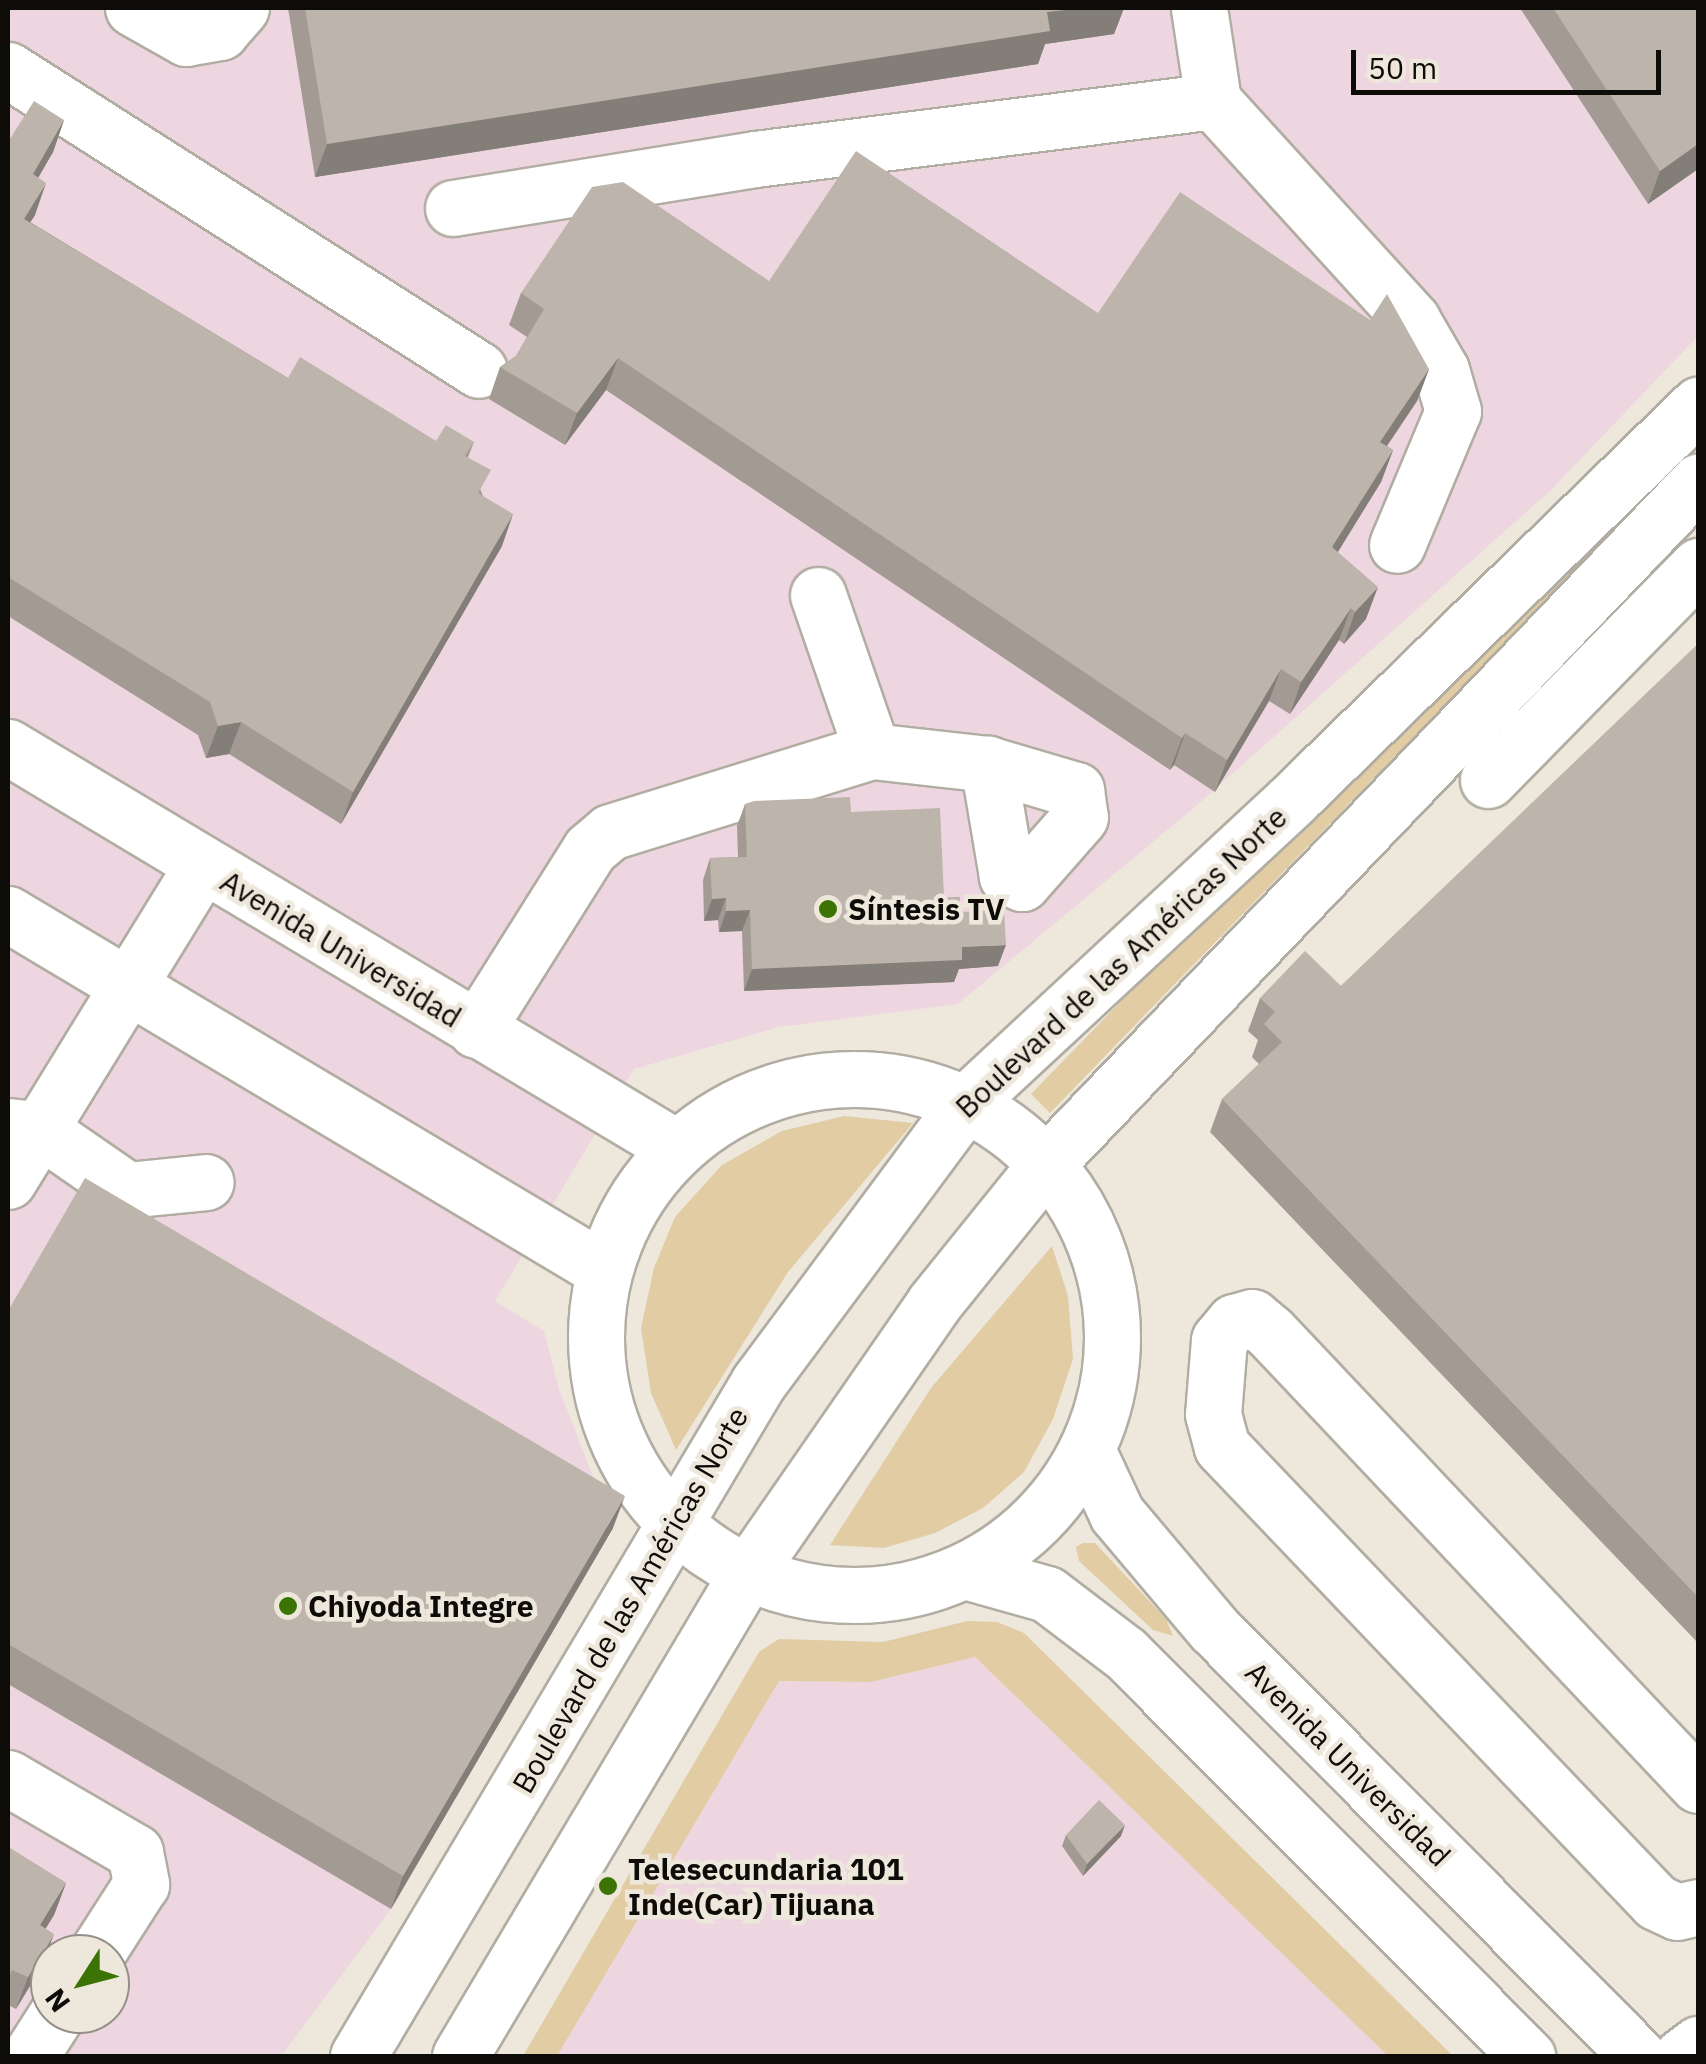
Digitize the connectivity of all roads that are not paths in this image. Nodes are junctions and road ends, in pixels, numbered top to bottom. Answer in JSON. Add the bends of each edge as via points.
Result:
{"nodes":[{"id":1,"x":133,"y":8,"type":"edge"},
{"id":2,"x":242,"y":8,"type":"edge"},
{"id":3,"x":1199,"y":8,"type":"edge"},
{"id":4,"x":8,"y":70,"type":"edge"},
{"id":5,"x":1214,"y":101,"type":"junction"},
{"id":6,"x":453,"y":208,"type":"dead end"},
{"id":7,"x":480,"y":370,"type":"dead end"},
{"id":8,"x":1698,"y":405,"type":"edge"},
{"id":9,"x":1698,"y":482,"type":"edge"},
{"id":10,"x":1397,"y":545,"type":"dead end"},
{"id":11,"x":1698,"y":566,"type":"edge"},
{"id":12,"x":818,"y":595,"type":"dead end"},
{"id":13,"x":8,"y":747,"type":"edge"},
{"id":14,"x":872,"y":751,"type":"junction"},
{"id":15,"x":988,"y":764,"type":"dead end"},
{"id":16,"x":1488,"y":780,"type":"dead end"},
{"id":17,"x":203,"y":864,"type":"junction"},
{"id":18,"x":8,"y":914,"type":"edge"},
{"id":19,"x":128,"y":988,"type":"junction"},
{"id":20,"x":476,"y":1030,"type":"junction"},
{"id":21,"x":965,"y":1104,"type":"junction"},
{"id":22,"x":23,"y":1128,"type":"edge"},
{"id":23,"x":676,"y":1148,"type":"junction"},
{"id":24,"x":1046,"y":1164,"type":"junction"},
{"id":25,"x":8,"y":1181,"type":"edge"},
{"id":26,"x":206,"y":1182,"type":"dead end"},
{"id":27,"x":604,"y":1270,"type":"junction"},
{"id":28,"x":1087,"y":1450,"type":"junction"},
{"id":29,"x":674,"y":1522,"type":"junction"},
{"id":30,"x":965,"y":1571,"type":"junction"},
{"id":31,"x":748,"y":1572,"type":"junction"},
{"id":32,"x":8,"y":1778,"type":"edge"},
{"id":33,"x":1698,"y":1785,"type":"edge"},
{"id":34,"x":1698,"y":1908,"type":"edge"},
{"id":35,"x":109,"y":1934,"type":"edge"},
{"id":36,"x":44,"y":2034,"type":"edge"},
{"id":37,"x":1698,"y":2044,"type":"edge"},
{"id":38,"x":30,"y":2056,"type":"edge"},
{"id":39,"x":358,"y":2056,"type":"edge"},
{"id":40,"x":460,"y":2056,"type":"edge"},
{"id":41,"x":1527,"y":2056,"type":"edge"},
{"id":42,"x":1638,"y":2056,"type":"edge"},
{"id":43,"x":1682,"y":2056,"type":"edge"}],
"edges":[{"from":1,"to":2,"type":"street","via":[[186,38],[220,32]]},
{"from":3,"to":5,"type":"street"},
{"from":4,"to":7,"type":"street"},
{"from":5,"to":6,"type":"street","via":[[755,159]]},
{"from":5,"to":10,"type":"street","via":[[1412,320],[1441,370],[1454,411]]},
{"from":8,"to":21,"type":"street","name":"Boulevard de las Américas Norte","via":[[1294,798]]},
{"from":9,"to":24,"type":"street"},
{"from":11,"to":16,"type":"street"},
{"from":12,"to":14,"type":"street"},
{"from":13,"to":17,"type":"street","name":"Avenida Universidad"},
{"from":14,"to":15,"type":"street"},
{"from":14,"to":20,"type":"street","via":[[610,832],[590,849]]},
{"from":17,"to":19,"type":"street"},
{"from":17,"to":20,"type":"street","name":"Avenida Universidad"},
{"from":18,"to":19,"type":"street"},
{"from":19,"to":22,"type":"street"},
{"from":19,"to":27,"type":"street"},
{"from":20,"to":23,"type":"street","name":"Avenida Universidad"},
{"from":21,"to":23,"type":"street","via":[[907,1084],[845,1078],[784,1088],[726,1111]]},
{"from":21,"to":24,"type":"street"},
{"from":21,"to":29,"type":"street","name":"Boulevard de las Américas Norte","via":[[758,1383]]},
{"from":22,"to":25,"type":"street"},
{"from":22,"to":26,"type":"street","via":[[126,1190]]},
{"from":23,"to":27,"type":"street","via":[[637,1197]]},
{"from":24,"to":28,"type":"street","via":[[1081,1214],[1106,1286],[1112,1332],[1106,1392]]},
{"from":24,"to":31,"type":"street","via":[[934,1303]]},
{"from":27,"to":29,"type":"street","via":[[596,1315],[605,1405],[621,1448]]},
{"from":28,"to":30,"type":"street","via":[[1036,1520]]},
{"from":28,"to":42,"type":"street","name":"Avenida Universidad","via":[[1116,1514],[1189,1602]]},
{"from":29,"to":31,"type":"street"},
{"from":29,"to":39,"type":"street","name":"Boulevard de las Américas Norte"},
{"from":30,"to":31,"type":"street","via":[[912,1589],[857,1596],[801,1590]]},
{"from":30,"to":41,"type":"street","via":[[1047,1594],[1126,1654]]},
{"from":31,"to":40,"type":"street"},
{"from":32,"to":35,"type":"street","via":[[135,1852],[141,1884]]},
{"from":33,"to":34,"type":"street","via":[[1270,1332],[1252,1317],[1234,1322],[1219,1340],[1213,1414],[1222,1447],[1656,1902],[1676,1912]]},
{"from":36,"to":38,"type":"street"},
{"from":37,"to":43,"type":"street"}]}
